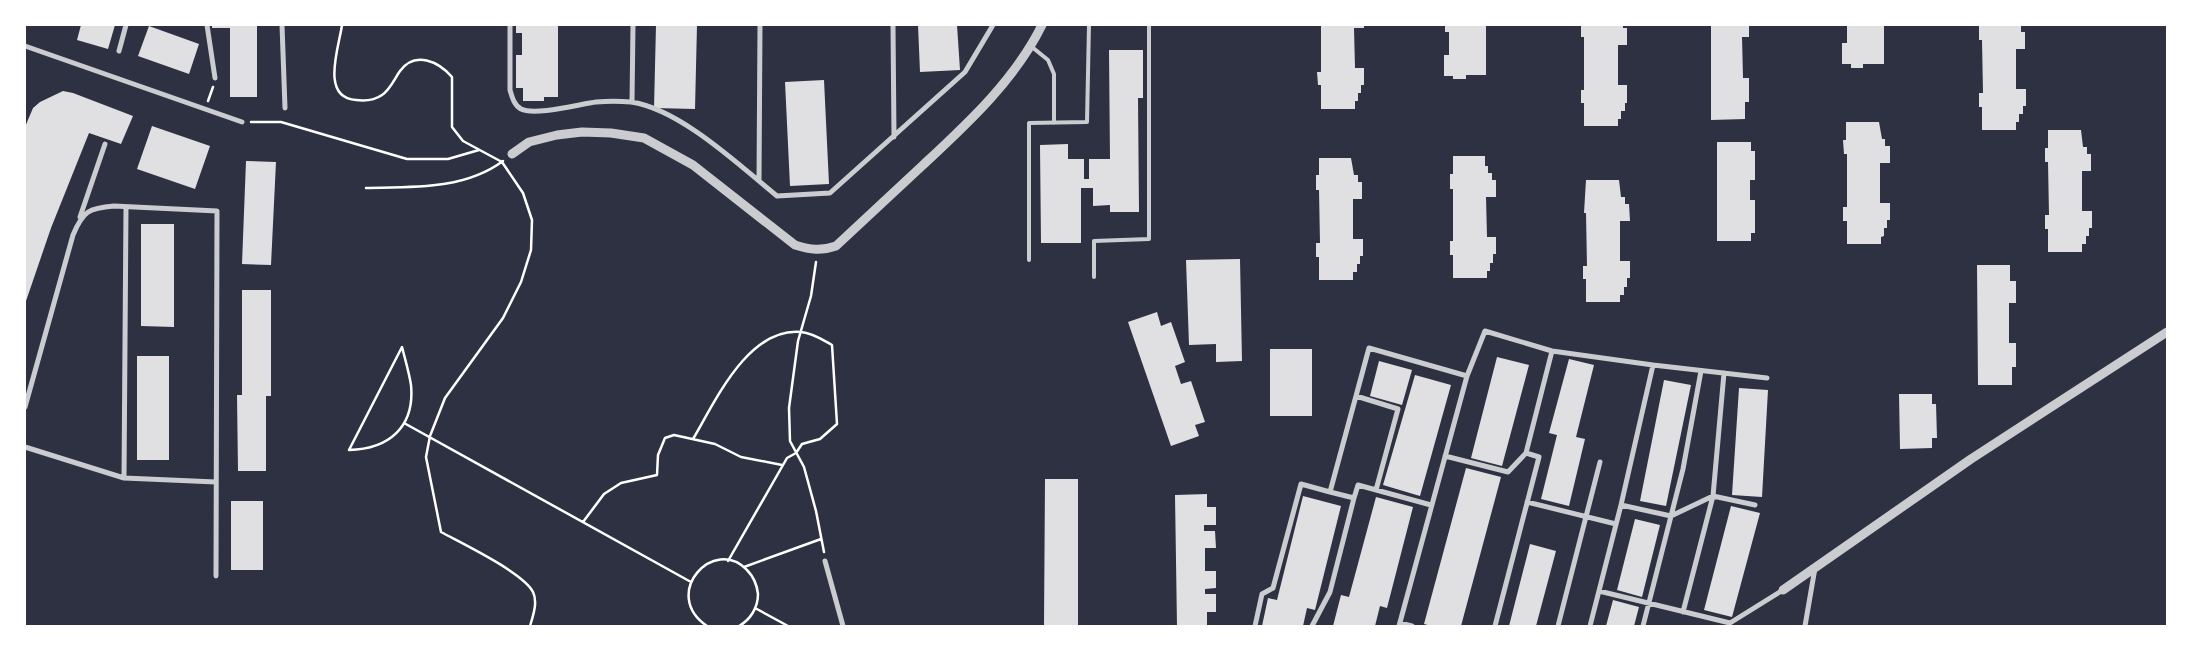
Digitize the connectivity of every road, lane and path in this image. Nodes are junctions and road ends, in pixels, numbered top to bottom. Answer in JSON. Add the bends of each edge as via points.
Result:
{"nodes":[{"id":1,"x":126,"y":25,"type":"edge"},
{"id":2,"x":208,"y":25,"type":"edge"},
{"id":3,"x":282,"y":25,"type":"edge"},
{"id":4,"x":342,"y":25,"type":"edge"},
{"id":5,"x":510,"y":25,"type":"edge"},
{"id":6,"x":633,"y":25,"type":"edge"},
{"id":7,"x":760,"y":25,"type":"edge"},
{"id":8,"x":893,"y":25,"type":"edge"},
{"id":9,"x":993,"y":25,"type":"edge"},
{"id":10,"x":1042,"y":25,"type":"edge"},
{"id":11,"x":1089,"y":25,"type":"edge"},
{"id":12,"x":1149,"y":25,"type":"edge"},
{"id":13,"x":25,"y":46,"type":"edge"},
{"id":14,"x":1031,"y":46,"type":"junction"},
{"id":15,"x":119,"y":51,"type":"dead end"},
{"id":16,"x":216,"y":78,"type":"joint"},
{"id":17,"x":632,"y":102,"type":"junction"},
{"id":18,"x":285,"y":108,"type":"dead end"},
{"id":19,"x":206,"y":109,"type":"junction"},
{"id":20,"x":242,"y":122,"type":"joint"},
{"id":21,"x":1054,"y":123,"type":"junction"},
{"id":22,"x":894,"y":137,"type":"junction"},
{"id":23,"x":105,"y":144,"type":"dead end"},
{"id":24,"x":479,"y":150,"type":"junction"},
{"id":25,"x":512,"y":154,"type":"joint"},
{"id":26,"x":502,"y":162,"type":"junction"},
{"id":27,"x":759,"y":181,"type":"junction"},
{"id":28,"x":366,"y":188,"type":"dead end"},
{"id":29,"x":126,"y":207,"type":"junction"},
{"id":30,"x":80,"y":220,"type":"junction"},
{"id":31,"x":816,"y":250,"type":"junction"},
{"id":32,"x":1029,"y":260,"type":"dead end"},
{"id":33,"x":1094,"y":277,"type":"dead end"},
{"id":34,"x":801,"y":332,"type":"junction"},
{"id":35,"x":2167,"y":332,"type":"edge"},
{"id":36,"x":1552,"y":351,"type":"junction"},
{"id":37,"x":1652,"y":365,"type":"junction"},
{"id":38,"x":1701,"y":371,"type":"junction"},
{"id":39,"x":1724,"y":373,"type":"junction"},
{"id":40,"x":1467,"y":376,"type":"junction"},
{"id":41,"x":1767,"y":378,"type":"dead end"},
{"id":42,"x":1356,"y":396,"type":"junction"},
{"id":43,"x":25,"y":406,"type":"edge"},
{"id":44,"x":404,"y":423,"type":"junction"},
{"id":45,"x":430,"y":436,"type":"junction"},
{"id":46,"x":693,"y":439,"type":"junction"},
{"id":47,"x":25,"y":447,"type":"edge"},
{"id":48,"x":796,"y":453,"type":"junction"},
{"id":49,"x":1526,"y":453,"type":"junction"},
{"id":50,"x":1445,"y":456,"type":"junction"},
{"id":51,"x":1600,"y":462,"type":"dead end"},
{"id":52,"x":782,"y":465,"type":"junction"},
{"id":53,"x":124,"y":478,"type":"junction"},
{"id":54,"x":216,"y":482,"type":"junction"},
{"id":55,"x":1376,"y":490,"type":"junction"},
{"id":56,"x":1330,"y":492,"type":"junction"},
{"id":57,"x":1713,"y":496,"type":"junction"},
{"id":58,"x":1354,"y":498,"type":"junction"},
{"id":59,"x":1527,"y":502,"type":"junction"},
{"id":60,"x":1431,"y":505,"type":"junction"},
{"id":61,"x":1621,"y":505,"type":"junction"},
{"id":62,"x":1755,"y":505,"type":"dead end"},
{"id":63,"x":1671,"y":516,"type":"junction"},
{"id":64,"x":1586,"y":517,"type":"junction"},
{"id":65,"x":583,"y":522,"type":"junction"},
{"id":66,"x":1616,"y":524,"type":"junction"},
{"id":67,"x":821,"y":539,"type":"junction"},
{"id":68,"x":728,"y":561,"type":"junction"},
{"id":69,"x":825,"y":561,"type":"joint"},
{"id":70,"x":744,"y":567,"type":"junction"},
{"id":71,"x":1815,"y":567,"type":"junction"},
{"id":72,"x":216,"y":576,"type":"dead end"},
{"id":73,"x":691,"y":582,"type":"junction"},
{"id":74,"x":1783,"y":590,"type":"joint"},
{"id":75,"x":1599,"y":591,"type":"junction"},
{"id":76,"x":1649,"y":604,"type":"junction"},
{"id":77,"x":756,"y":608,"type":"junction"},
{"id":78,"x":1683,"y":612,"type":"junction"},
{"id":79,"x":1399,"y":624,"type":"edge"},
{"id":80,"x":530,"y":626,"type":"edge"},
{"id":81,"x":707,"y":626,"type":"edge"},
{"id":82,"x":739,"y":626,"type":"edge"},
{"id":83,"x":788,"y":626,"type":"edge"},
{"id":84,"x":843,"y":626,"type":"edge"},
{"id":85,"x":1255,"y":626,"type":"edge"},
{"id":86,"x":1312,"y":626,"type":"edge"},
{"id":87,"x":1412,"y":626,"type":"edge"},
{"id":88,"x":1495,"y":626,"type":"edge"},
{"id":89,"x":1558,"y":626,"type":"edge"},
{"id":90,"x":1590,"y":626,"type":"edge"},
{"id":91,"x":1643,"y":626,"type":"edge"},
{"id":92,"x":1805,"y":626,"type":"edge"}],
"edges":[{"from":1,"to":15,"type":"street"},
{"from":2,"to":16,"type":"street"},
{"from":3,"to":18,"type":"street"},
{"from":4,"to":24,"type":"path","via":[[334,74],[335,85],[342,96],[369,100],[383,95],[402,68],[414,61],[427,59],[444,67],[452,77],[452,127],[463,141]]},
{"from":5,"to":17,"type":"street","via":[[510,90],[512,100],[519,108],[526,111],[599,102]]},
{"from":6,"to":17,"type":"street"},
{"from":7,"to":27,"type":"street"},
{"from":8,"to":22,"type":"street"},
{"from":9,"to":22,"type":"street","via":[[965,72]]},
{"from":10,"to":14,"type":"street"},
{"from":11,"to":21,"type":"lane","via":[[1087,122]]},
{"from":12,"to":33,"type":"lane","via":[[1148,239],[1094,241]]},
{"from":13,"to":19,"type":"street"},
{"from":14,"to":21,"type":"lane","via":[[1048,60],[1054,74]]},
{"from":14,"to":31,"type":"street","via":[[1006,80],[956,134],[836,246]]},
{"from":16,"to":19,"type":"path"},
{"from":17,"to":27,"type":"street","via":[[666,114],[702,135]]},
{"from":19,"to":20,"type":"street"},
{"from":20,"to":24,"type":"path","via":[[281,122],[407,159],[448,158]]},
{"from":21,"to":32,"type":"lane","via":[[1029,123]]},
{"from":22,"to":27,"type":"street","via":[[830,193],[777,196]]},
{"from":23,"to":30,"type":"street"},
{"from":24,"to":26,"type":"path"},
{"from":25,"to":26,"type":"path"},
{"from":25,"to":31,"type":"street","via":[[529,142],[557,134],[611,132],[644,138],[693,165],[795,245]]},
{"from":26,"to":28,"type":"path","via":[[483,173],[436,186]]},
{"from":26,"to":45,"type":"path","via":[[522,193],[532,220],[531,250],[521,282],[503,318],[445,398]]},
{"from":29,"to":30,"type":"street","via":[[98,207],[88,211]]},
{"from":29,"to":53,"type":"street"},
{"from":29,"to":54,"type":"street","via":[[216,211]]},
{"from":30,"to":43,"type":"street"},
{"from":31,"to":34,"type":"path","via":[[816,268]]},
{"from":34,"to":46,"type":"path","via":[[785,333],[764,342],[736,367]]},
{"from":34,"to":48,"type":"path","via":[[789,408],[790,441]]},
{"from":34,"to":48,"type":"path","via":[[832,346],[837,424],[820,439],[802,444]]},
{"from":35,"to":71,"type":"street","via":[[1972,459]]},
{"from":36,"to":37,"type":"street"},
{"from":36,"to":40,"type":"street","via":[[1485,331]]},
{"from":36,"to":49,"type":"street"},
{"from":37,"to":38,"type":"street"},
{"from":37,"to":61,"type":"street"},
{"from":38,"to":39,"type":"street"},
{"from":38,"to":63,"type":"street"},
{"from":39,"to":41,"type":"street"},
{"from":39,"to":57,"type":"street"},
{"from":40,"to":42,"type":"street","via":[[1368,348]]},
{"from":40,"to":50,"type":"street"},
{"from":42,"to":55,"type":"street","via":[[1398,408]]},
{"from":42,"to":56,"type":"street"},
{"from":44,"to":44,"type":"path","via":[[386,443],[349,450],[402,347],[411,384],[411,402]]},
{"from":44,"to":45,"type":"path"},
{"from":45,"to":65,"type":"path"},
{"from":45,"to":80,"type":"path","via":[[426,457],[441,532],[520,577],[533,592],[535,610]]},
{"from":46,"to":52,"type":"path","via":[[715,444],[741,457]]},
{"from":46,"to":65,"type":"path","via":[[674,435],[665,438],[658,455],[657,475],[621,483],[604,494]]},
{"from":47,"to":53,"type":"street"},
{"from":48,"to":52,"type":"path"},
{"from":48,"to":67,"type":"path","via":[[806,476]]},
{"from":49,"to":50,"type":"street","via":[[1508,472]]},
{"from":49,"to":59,"type":"street","via":[[1539,457]]},
{"from":50,"to":60,"type":"street"},
{"from":51,"to":64,"type":"street"},
{"from":52,"to":68,"type":"path"},
{"from":53,"to":54,"type":"street"},
{"from":54,"to":72,"type":"street"},
{"from":55,"to":58,"type":"street","via":[[1358,485]]},
{"from":55,"to":60,"type":"street"},
{"from":56,"to":58,"type":"street"},
{"from":56,"to":85,"type":"street","via":[[1301,484],[1273,588],[1262,594]]},
{"from":57,"to":62,"type":"street"},
{"from":57,"to":63,"type":"street"},
{"from":57,"to":78,"type":"street"},
{"from":58,"to":86,"type":"street","via":[[1330,592]]},
{"from":59,"to":64,"type":"street"},
{"from":59,"to":88,"type":"street"},
{"from":60,"to":79,"type":"street"},
{"from":61,"to":63,"type":"street"},
{"from":61,"to":66,"type":"street"},
{"from":63,"to":76,"type":"street"},
{"from":64,"to":66,"type":"street"},
{"from":64,"to":89,"type":"street"},
{"from":65,"to":73,"type":"path"},
{"from":66,"to":75,"type":"street"},
{"from":67,"to":69,"type":"path"},
{"from":67,"to":70,"type":"path"},
{"from":68,"to":70,"type":"path"},
{"from":68,"to":73,"type":"path","via":[[710,562],[700,568]]},
{"from":69,"to":84,"type":"street"},
{"from":70,"to":77,"type":"path","via":[[757,586]]},
{"from":71,"to":74,"type":"street"},
{"from":71,"to":92,"type":"street"},
{"from":73,"to":81,"type":"path","via":[[688,600],[692,611]]},
{"from":74,"to":78,"type":"street","via":[[1730,623]]},
{"from":75,"to":76,"type":"street"},
{"from":75,"to":90,"type":"street"},
{"from":76,"to":78,"type":"street"},
{"from":76,"to":91,"type":"street"},
{"from":77,"to":82,"type":"path","via":[[750,618]]},
{"from":77,"to":83,"type":"path"},
{"from":79,"to":87,"type":"street"}]}
